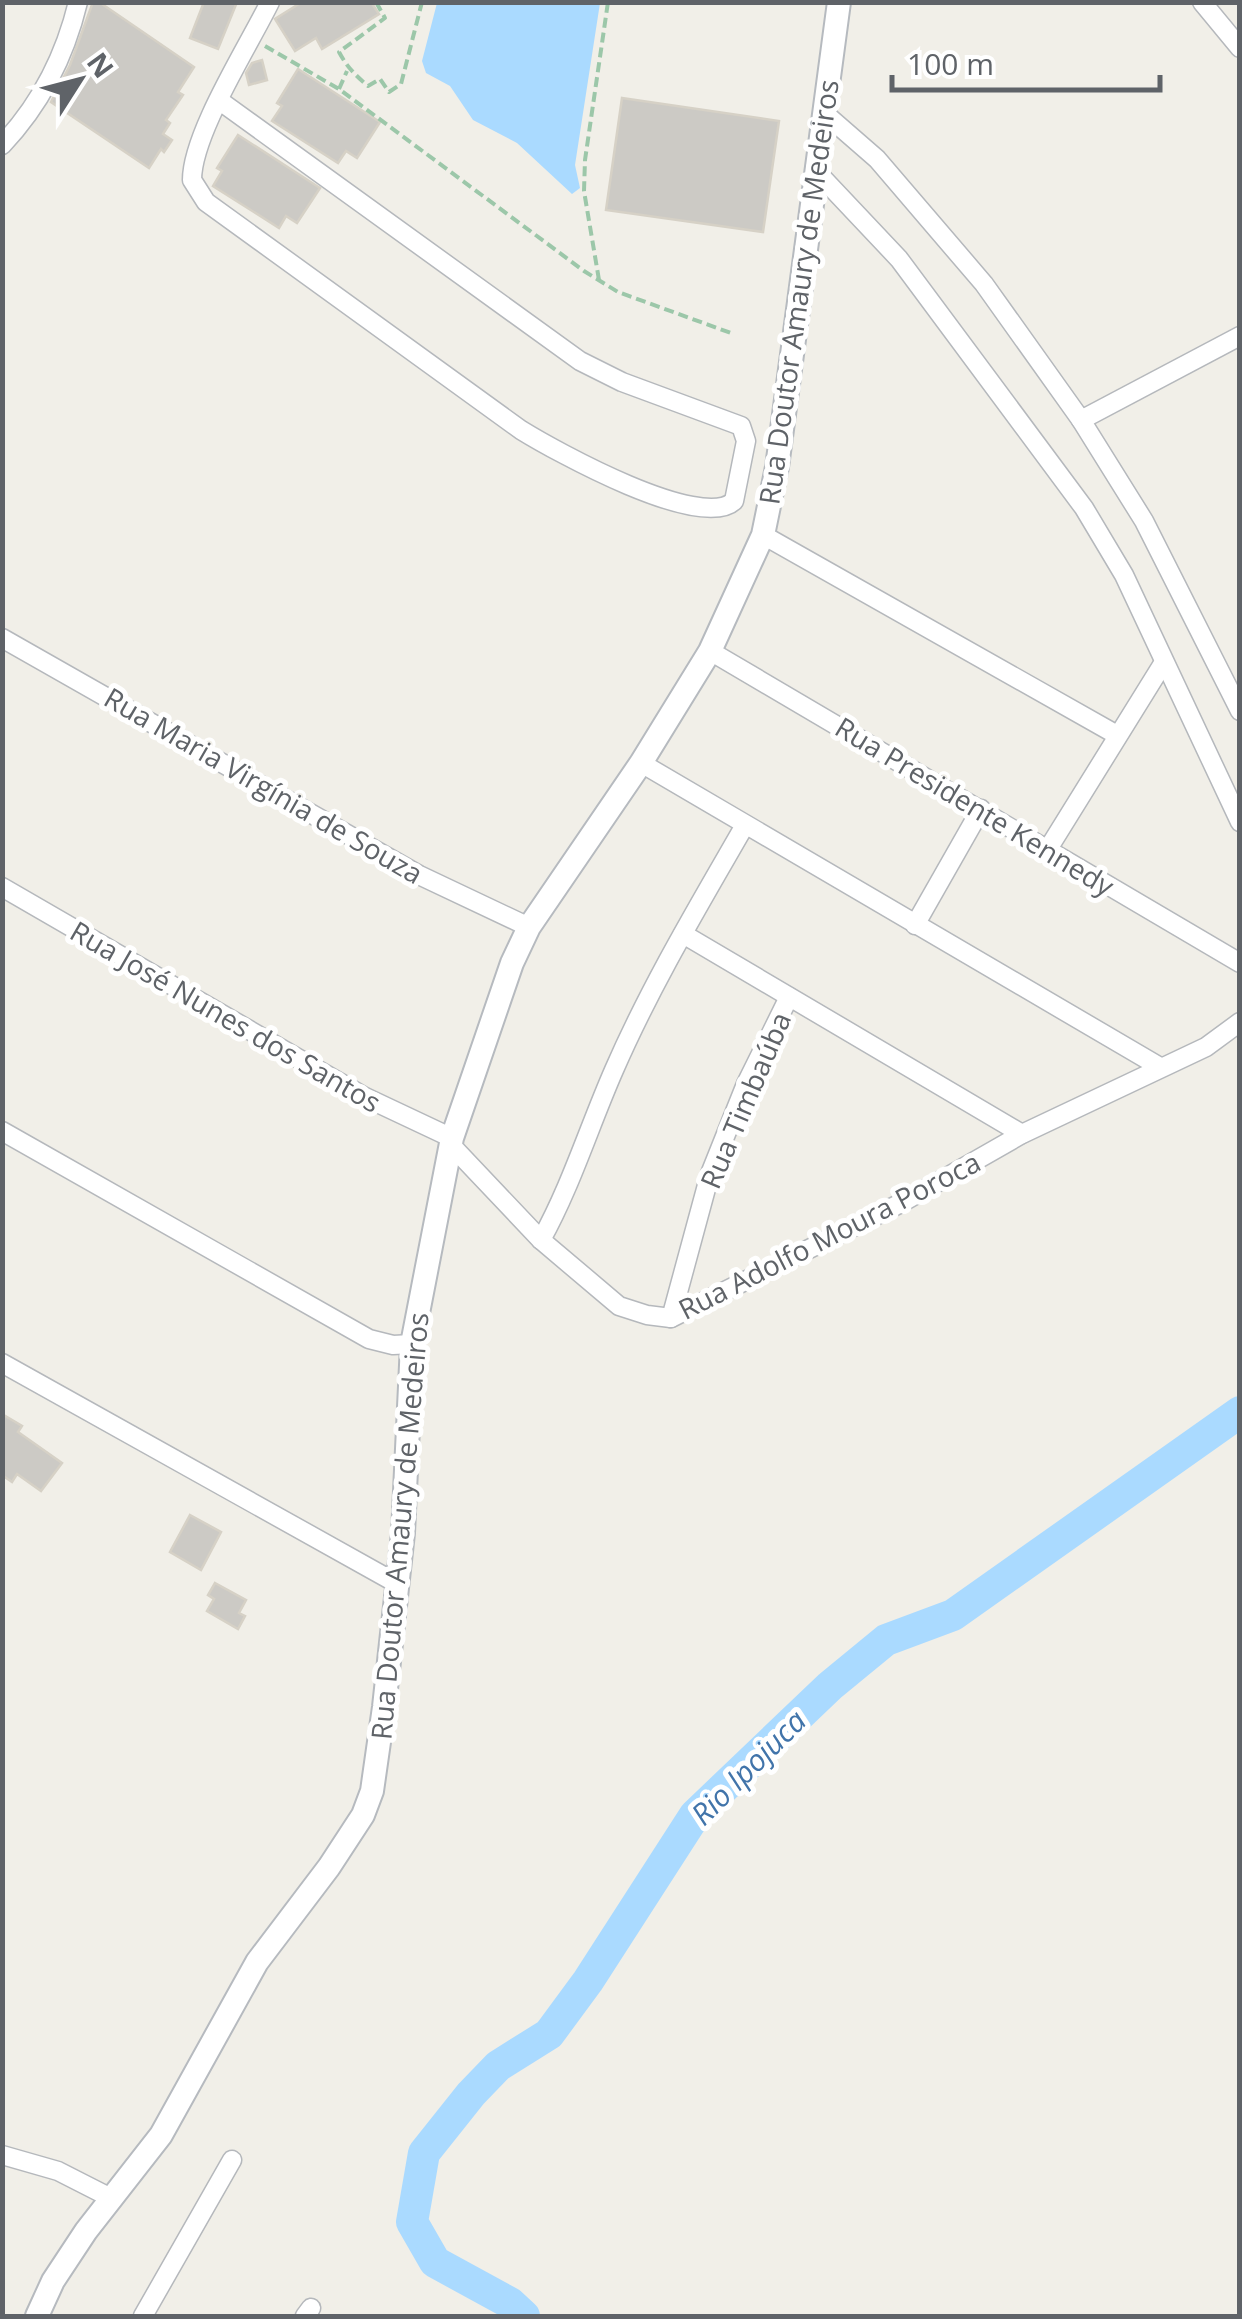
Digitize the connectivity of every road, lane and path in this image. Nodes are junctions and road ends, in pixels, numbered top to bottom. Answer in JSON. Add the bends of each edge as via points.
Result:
{"nodes":[{"id":1,"x":78,"y":2,"type":"edge"},
{"id":2,"x":270,"y":2,"type":"edge"},
{"id":3,"x":376,"y":2,"type":"edge"},
{"id":4,"x":422,"y":2,"type":"edge"},
{"id":5,"x":608,"y":2,"type":"edge"},
{"id":6,"x":839,"y":2,"type":"edge"},
{"id":7,"x":1202,"y":2,"type":"edge"},
{"id":8,"x":252,"y":39,"type":"junction"},
{"id":9,"x":1240,"y":48,"type":"edge"},
{"id":10,"x":348,"y":68,"type":"junction"},
{"id":11,"x":339,"y":89,"type":"junction"},
{"id":12,"x":220,"y":100,"type":"junction"},
{"id":13,"x":823,"y":112,"type":"junction"},
{"id":14,"x":2,"y":145,"type":"edge"},
{"id":15,"x":815,"y":170,"type":"junction"},
{"id":16,"x":599,"y":280,"type":"junction"},
{"id":17,"x":731,"y":333,"type":"dead end"},
{"id":18,"x":1240,"y":336,"type":"edge"},
{"id":19,"x":1080,"y":420,"type":"junction"},
{"id":20,"x":763,"y":535,"type":"junction"},
{"id":21,"x":2,"y":638,"type":"edge"},
{"id":22,"x":710,"y":651,"type":"junction"},
{"id":23,"x":1164,"y":662,"type":"junction"},
{"id":24,"x":1240,"y":711,"type":"edge"},
{"id":25,"x":1116,"y":735,"type":"junction"},
{"id":26,"x":641,"y":762,"type":"junction"},
{"id":27,"x":981,"y":809,"type":"junction"},
{"id":28,"x":1240,"y":822,"type":"edge"},
{"id":29,"x":745,"y":825,"type":"junction"},
{"id":30,"x":1048,"y":849,"type":"junction"},
{"id":31,"x":2,"y":887,"type":"edge"},
{"id":32,"x":915,"y":925,"type":"junction"},
{"id":33,"x":529,"y":927,"type":"junction"},
{"id":34,"x":682,"y":934,"type":"junction"},
{"id":35,"x":1240,"y":962,"type":"edge"},
{"id":36,"x":789,"y":998,"type":"junction"},
{"id":37,"x":1240,"y":1022,"type":"edge"},
{"id":38,"x":1160,"y":1066,"type":"junction"},
{"id":39,"x":2,"y":1130,"type":"edge"},
{"id":40,"x":1022,"y":1134,"type":"junction"},
{"id":41,"x":452,"y":1141,"type":"junction"},
{"id":42,"x":541,"y":1240,"type":"junction"},
{"id":43,"x":670,"y":1318,"type":"junction"},
{"id":44,"x":412,"y":1344,"type":"junction"},
{"id":45,"x":2,"y":1364,"type":"edge"},
{"id":46,"x":396,"y":1583,"type":"junction"},
{"id":47,"x":2,"y":2155,"type":"edge"},
{"id":48,"x":232,"y":2160,"type":"dead end"},
{"id":49,"x":112,"y":2199,"type":"junction"},
{"id":50,"x":36,"y":2316,"type":"edge"},
{"id":51,"x":143,"y":2316,"type":"edge"}],
"edges":[{"from":1,"to":14,"type":"street","via":[[38,103]]},
{"from":2,"to":8,"type":"street"},
{"from":3,"to":10,"type":"path","via":[[385,18],[338,52]]},
{"from":4,"to":10,"type":"path","via":[[402,84],[389,92],[380,79],[368,86]]},
{"from":5,"to":16,"type":"path","via":[[585,176]]},
{"from":6,"to":13,"type":"street","name":"Rua Doutor Amaury de Medeiros"},
{"from":7,"to":9,"type":"street"},
{"from":8,"to":11,"type":"path"},
{"from":8,"to":12,"type":"street"},
{"from":10,"to":11,"type":"path"},
{"from":11,"to":16,"type":"path"},
{"from":12,"to":12,"type":"street","name":"Rua Doutor Amaury de Medeiros","via":[[192,168],[206,202],[556,452],[684,504],[720,508],[734,501],[746,441],[740,426],[580,361]]},
{"from":13,"to":15,"type":"street","name":"Rua Doutor Amaury de Medeiros"},
{"from":13,"to":19,"type":"street","via":[[877,160],[984,284]]},
{"from":15,"to":20,"type":"street","name":"Rua Doutor Amaury de Medeiros"},
{"from":15,"to":23,"type":"street","via":[[899,259],[1073,493],[1124,574]]},
{"from":16,"to":17,"type":"path"},
{"from":18,"to":19,"type":"street"},
{"from":19,"to":24,"type":"street","via":[[1144,521]]},
{"from":20,"to":22,"type":"street","name":"Rua Doutor Amaury de Medeiros"},
{"from":20,"to":25,"type":"street"},
{"from":21,"to":33,"type":"street","name":"Rua Maria Virgínia de Souza","via":[[420,875]]},
{"from":22,"to":26,"type":"street","name":"Rua Doutor Amaury de Medeiros"},
{"from":22,"to":27,"type":"street","name":"Rua Presidente Kennedy"},
{"from":23,"to":25,"type":"street"},
{"from":23,"to":28,"type":"street"},
{"from":25,"to":30,"type":"street"},
{"from":26,"to":29,"type":"street"},
{"from":26,"to":33,"type":"street","name":"Rua Doutor Amaury de Medeiros"},
{"from":27,"to":30,"type":"street","name":"Rua Presidente Kennedy"},
{"from":27,"to":32,"type":"street"},
{"from":29,"to":32,"type":"street"},
{"from":29,"to":34,"type":"street"},
{"from":30,"to":35,"type":"street","name":"Rua Presidente Kennedy"},
{"from":31,"to":41,"type":"street","name":"Rua José Nunes dos Santos"},
{"from":32,"to":38,"type":"street"},
{"from":33,"to":41,"type":"street","name":"Rua Doutor Amaury de Medeiros"},
{"from":34,"to":36,"type":"street"},
{"from":34,"to":42,"type":"street","via":[[613,1071]]},
{"from":36,"to":40,"type":"street"},
{"from":36,"to":43,"type":"street","name":"Rua Timbaúba","via":[[710,1174]]},
{"from":37,"to":38,"type":"street","name":"Rua Adolfo Moura Poroca","via":[[1206,1047]]},
{"from":38,"to":40,"type":"street","name":"Rua Adolfo Moura Poroca"},
{"from":39,"to":44,"type":"street","via":[[369,1340]]},
{"from":40,"to":43,"type":"street","name":"Rua Adolfo Moura Poroca","via":[[903,1202]]},
{"from":41,"to":42,"type":"street","name":"Rua Adolfo Moura Poroca"},
{"from":41,"to":44,"type":"street","name":"Rua Doutor Amaury de Medeiros"},
{"from":42,"to":43,"type":"street","name":"Rua Adolfo Moura Poroca","via":[[619,1306]]},
{"from":44,"to":46,"type":"street","name":"Rua Doutor Amaury de Medeiros"},
{"from":45,"to":46,"type":"street"},
{"from":46,"to":49,"type":"street","name":"Rua Doutor Amaury de Medeiros","via":[[381,1734],[363,1815],[257,1962],[180,2104]]},
{"from":47,"to":49,"type":"street","via":[[58,2172]]},
{"from":48,"to":51,"type":"street"},
{"from":49,"to":50,"type":"street","name":"Rua Doutor Amaury de Medeiros"}]}
